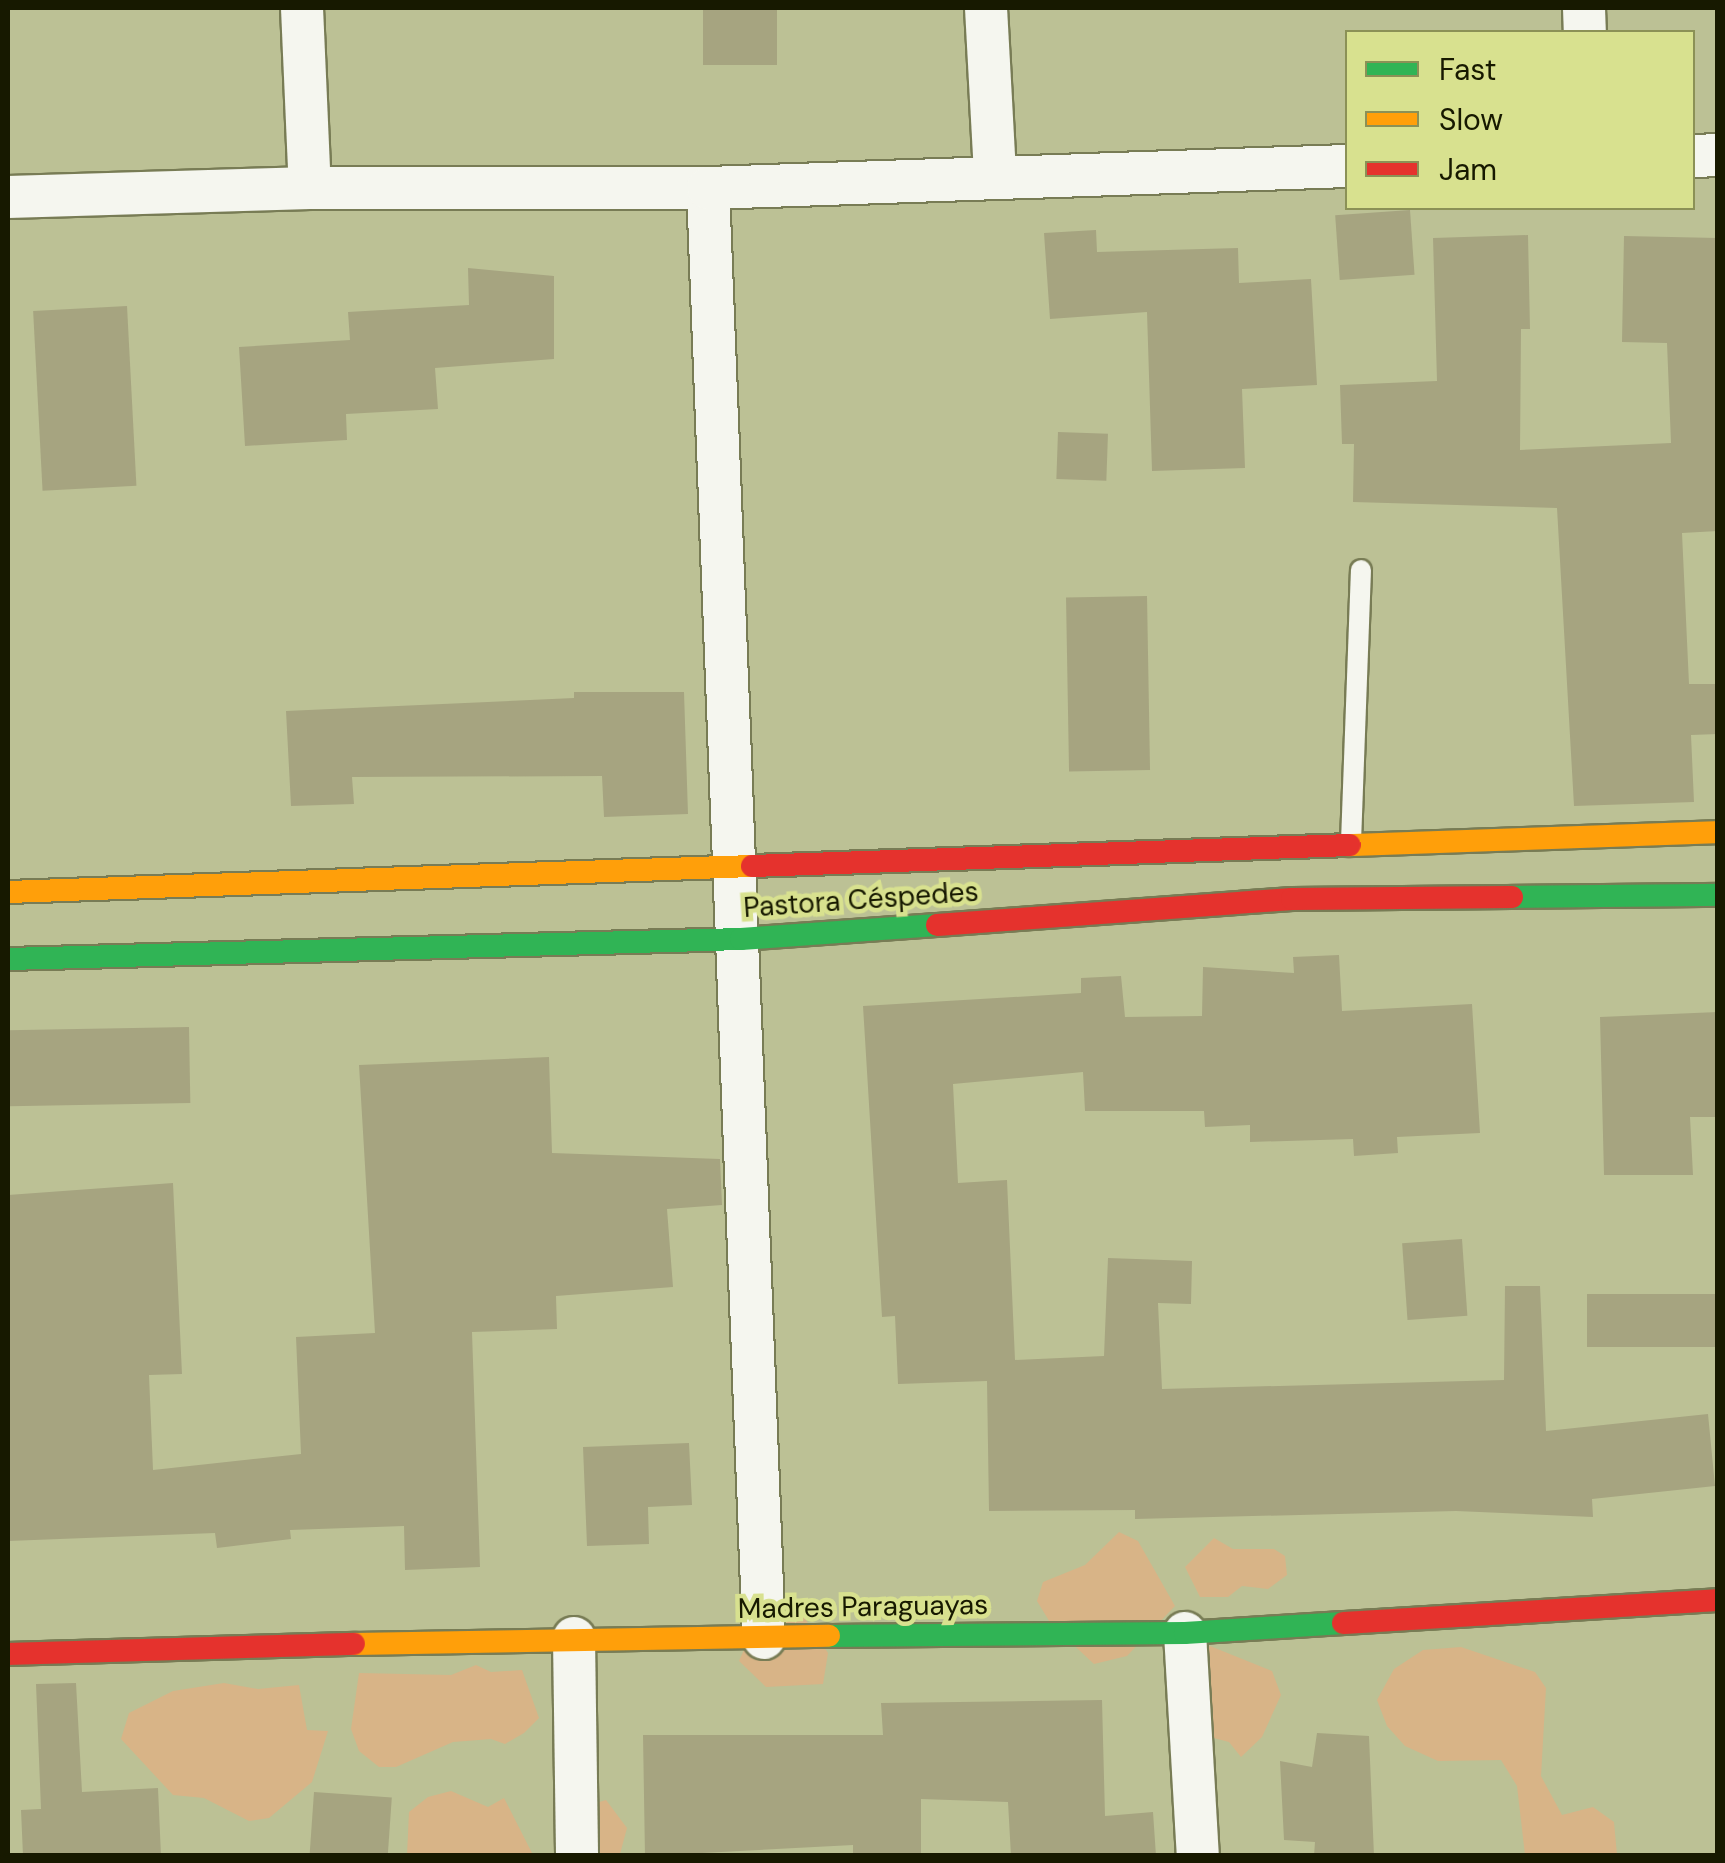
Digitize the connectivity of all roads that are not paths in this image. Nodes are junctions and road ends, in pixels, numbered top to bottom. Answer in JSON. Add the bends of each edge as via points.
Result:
{"nodes":[{"id":1,"x":302,"y":8,"type":"edge"},
{"id":2,"x":986,"y":8,"type":"edge"},
{"id":3,"x":1345,"y":166,"type":"edge"},
{"id":4,"x":995,"y":175,"type":"junction"},
{"id":5,"x":310,"y":188,"type":"junction"},
{"id":6,"x":708,"y":188,"type":"junction"},
{"id":7,"x":8,"y":197,"type":"edge"},
{"id":8,"x":1362,"y":570,"type":"dead end"},
{"id":9,"x":1718,"y":832,"type":"edge"},
{"id":10,"x":1351,"y":844,"type":"junction"},
{"id":11,"x":736,"y":864,"type":"junction"},
{"id":12,"x":68,"y":890,"type":"junction"},
{"id":13,"x":8,"y":892,"type":"edge"},
{"id":14,"x":1718,"y":895,"type":"edge"},
{"id":15,"x":741,"y":939,"type":"junction"},
{"id":16,"x":71,"y":940,"type":"junction"},
{"id":17,"x":8,"y":960,"type":"edge"},
{"id":18,"x":1718,"y":1600,"type":"edge"},
{"id":19,"x":1185,"y":1633,"type":"junction"},
{"id":20,"x":574,"y":1638,"type":"junction"},
{"id":21,"x":764,"y":1638,"type":"junction"},
{"id":22,"x":8,"y":1654,"type":"edge"},
{"id":23,"x":577,"y":1856,"type":"edge"},
{"id":24,"x":1198,"y":1856,"type":"edge"}],
"edges":[{"from":1,"to":5,"type":"street"},
{"from":2,"to":4,"type":"street"},
{"from":3,"to":4,"type":"street"},
{"from":4,"to":6,"type":"street"},
{"from":5,"to":6,"type":"street"},
{"from":5,"to":7,"type":"street"},
{"from":6,"to":11,"type":"street"},
{"from":8,"to":10,"type":"lane"},
{"from":9,"to":10,"type":"main road","name":"Pastora Céspedes"},
{"from":10,"to":11,"type":"main road","name":"Pastora Céspedes"},
{"from":11,"to":12,"type":"main road","name":"Pastora Céspedes"},
{"from":11,"to":15,"type":"street"},
{"from":12,"to":13,"type":"main road","name":"Pastora Céspedes"},
{"from":12,"to":16,"type":"main road"},
{"from":14,"to":15,"type":"main road","name":"Pastora Céspedes","via":[[1292,898]]},
{"from":15,"to":16,"type":"main road","name":"Pastora Céspedes"},
{"from":15,"to":21,"type":"street"},
{"from":16,"to":17,"type":"main road","name":"Pastora Céspedes"},
{"from":18,"to":19,"type":"main road","name":"Madres Paraguayas"},
{"from":19,"to":21,"type":"main road","name":"Madres Paraguayas"},
{"from":19,"to":24,"type":"street"},
{"from":20,"to":21,"type":"main road","name":"Madres Paraguayas"},
{"from":20,"to":22,"type":"main road","name":"Madres Paraguayas"},
{"from":20,"to":23,"type":"street"}]}
